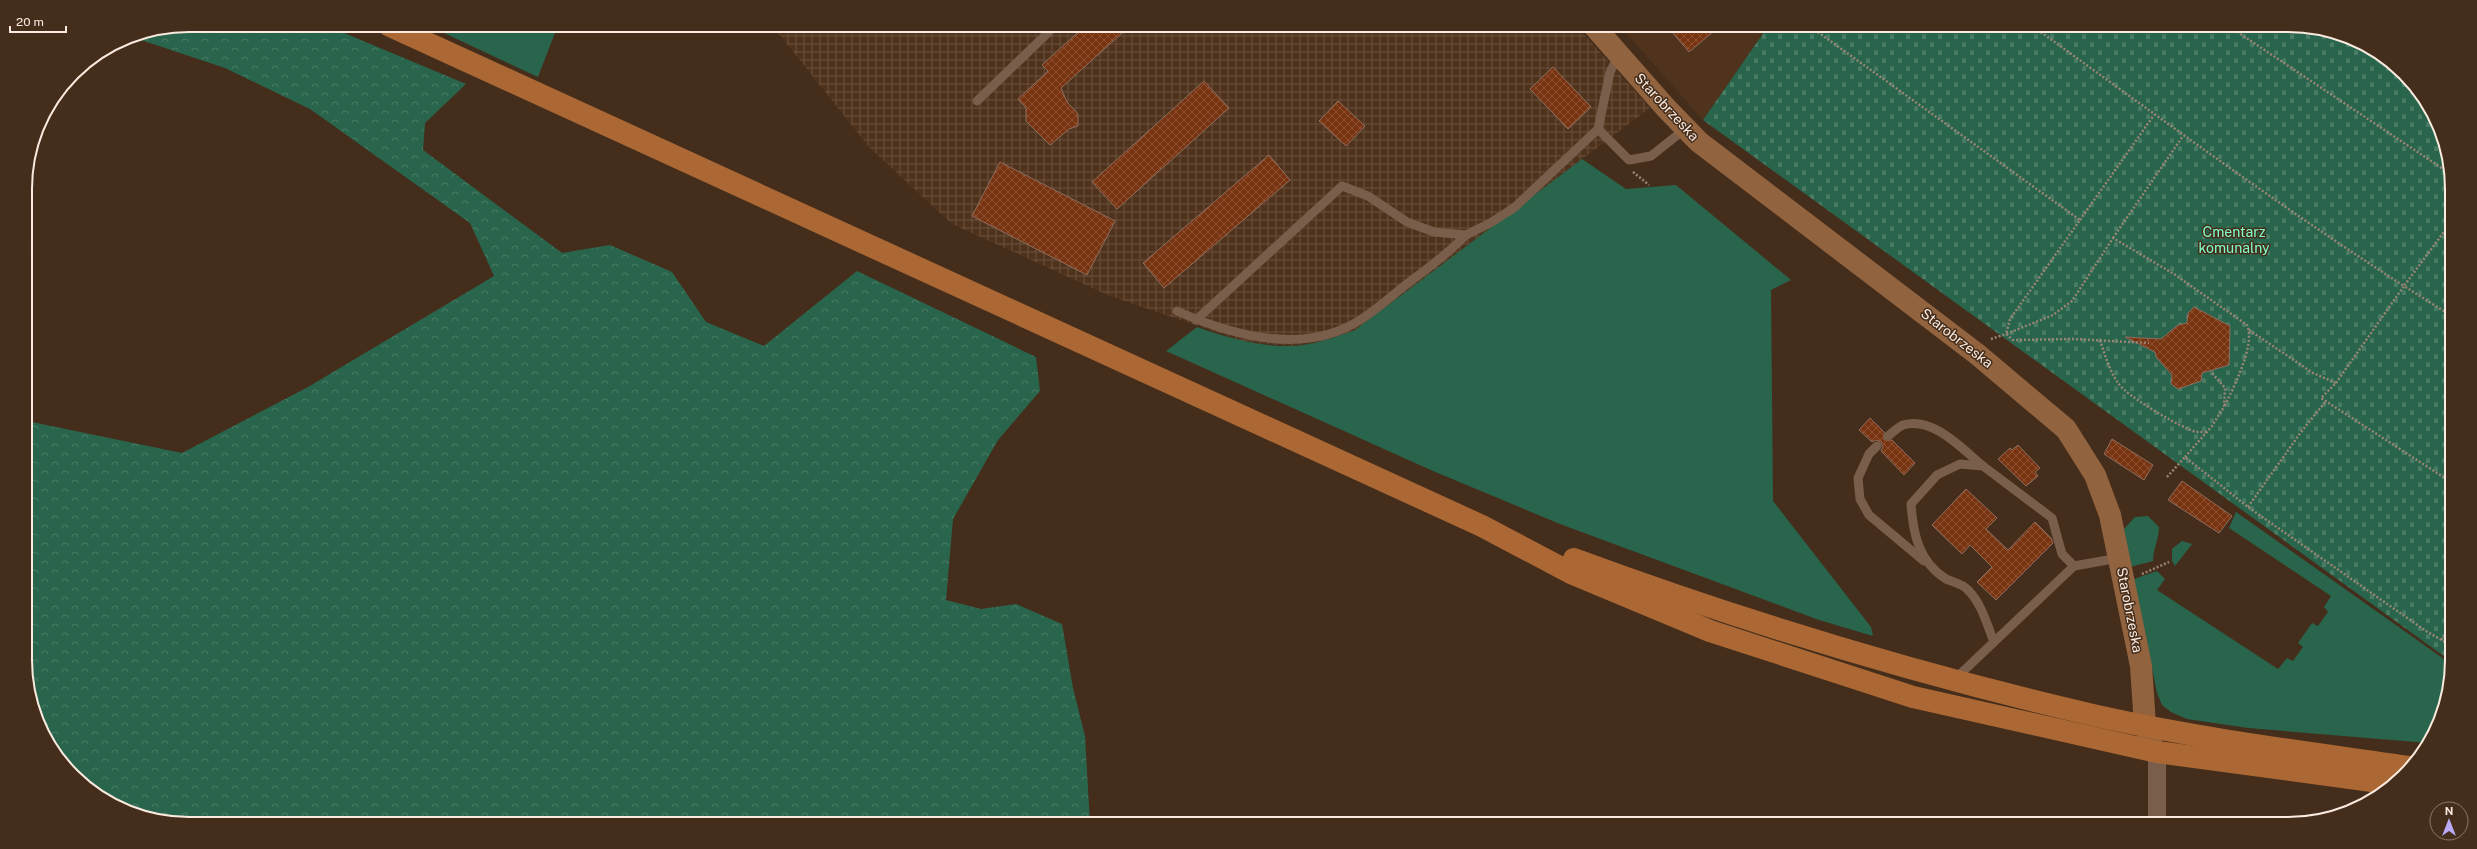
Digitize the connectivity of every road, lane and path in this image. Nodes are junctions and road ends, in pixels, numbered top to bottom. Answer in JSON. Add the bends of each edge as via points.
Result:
{"nodes":[{"id":1,"x":403,"y":32,"type":"edge"},
{"id":2,"x":1049,"y":32,"type":"edge"},
{"id":3,"x":1599,"y":32,"type":"edge"},
{"id":4,"x":1818,"y":32,"type":"edge"},
{"id":5,"x":2041,"y":32,"type":"edge"},
{"id":6,"x":2238,"y":32,"type":"edge"},
{"id":7,"x":1619,"y":55,"type":"junction"},
{"id":8,"x":977,"y":101,"type":"dead end"},
{"id":9,"x":2154,"y":115,"type":"junction"},
{"id":10,"x":1598,"y":129,"type":"junction"},
{"id":11,"x":1685,"y":129,"type":"junction"},
{"id":12,"x":2183,"y":136,"type":"junction"},
{"id":13,"x":2444,"y":170,"type":"edge"},
{"id":14,"x":2080,"y":220,"type":"junction"},
{"id":15,"x":2445,"y":230,"type":"edge"},
{"id":16,"x":1466,"y":235,"type":"junction"},
{"id":17,"x":2113,"y":238,"type":"junction"},
{"id":18,"x":2404,"y":286,"type":"junction"},
{"id":19,"x":1177,"y":311,"type":"dead end"},
{"id":20,"x":2445,"y":312,"type":"edge"},
{"id":21,"x":1196,"y":320,"type":"junction"},
{"id":22,"x":2249,"y":330,"type":"junction"},
{"id":23,"x":2006,"y":334,"type":"junction"},
{"id":24,"x":2100,"y":340,"type":"junction"},
{"id":25,"x":2149,"y":343,"type":"dead end"},
{"id":26,"x":1977,"y":354,"type":"junction"},
{"id":27,"x":2212,"y":372,"type":"dead end"},
{"id":28,"x":2336,"y":383,"type":"junction"},
{"id":29,"x":2326,"y":401,"type":"junction"},
{"id":30,"x":2224,"y":407,"type":"junction"},
{"id":31,"x":2208,"y":432,"type":"junction"},
{"id":32,"x":1888,"y":436,"type":"dead end"},
{"id":33,"x":1877,"y":446,"type":"dead end"},
{"id":34,"x":2185,"y":457,"type":"junction"},
{"id":35,"x":1983,"y":466,"type":"junction"},
{"id":36,"x":2167,"y":477,"type":"dead end"},
{"id":37,"x":2445,"y":478,"type":"edge"},
{"id":38,"x":2248,"y":507,"type":"junction"},
{"id":39,"x":1482,"y":526,"type":"junction"},
{"id":40,"x":2119,"y":558,"type":"junction"},
{"id":41,"x":2169,"y":562,"type":"dead end"},
{"id":42,"x":1930,"y":566,"type":"junction"},
{"id":43,"x":2074,"y":566,"type":"junction"},
{"id":44,"x":2124,"y":581,"type":"junction"},
{"id":45,"x":2445,"y":635,"type":"edge"},
{"id":46,"x":2441,"y":640,"type":"junction"},
{"id":47,"x":1994,"y":642,"type":"junction"},
{"id":48,"x":2445,"y":642,"type":"edge"},
{"id":49,"x":1953,"y":681,"type":"junction"},
{"id":50,"x":2145,"y":725,"type":"junction"},
{"id":51,"x":2157,"y":752,"type":"junction"},
{"id":52,"x":2404,"y":766,"type":"edge"},
{"id":53,"x":2386,"y":783,"type":"edge"},
{"id":54,"x":2157,"y":817,"type":"edge"}],
"edges":[{"from":1,"to":39,"type":"main road"},
{"from":2,"to":8,"type":"lane"},
{"from":3,"to":7,"type":"street","name":"Starobrzeska"},
{"from":4,"to":14,"type":"path"},
{"from":5,"to":9,"type":"path"},
{"from":6,"to":13,"type":"path"},
{"from":7,"to":10,"type":"lane","via":[[1610,72]]},
{"from":7,"to":11,"type":"street","name":"Starobrzeska"},
{"from":9,"to":12,"type":"path"},
{"from":9,"to":14,"type":"path"},
{"from":10,"to":11,"type":"lane","via":[[1629,160],[1652,156]]},
{"from":10,"to":16,"type":"lane","via":[[1515,207]]},
{"from":11,"to":26,"type":"street","name":"Starobrzeska"},
{"from":12,"to":17,"type":"path"},
{"from":12,"to":18,"type":"path","via":[[2317,230]]},
{"from":14,"to":23,"type":"path","via":[[2010,319]]},
{"from":15,"to":18,"type":"path"},
{"from":16,"to":21,"type":"lane","via":[[1452,250],[1360,321],[1335,332],[1304,339],[1268,339],[1233,333]]},
{"from":16,"to":21,"type":"lane","via":[[1434,232],[1407,222],[1368,196],[1342,186]]},
{"from":17,"to":22,"type":"path","via":[[2174,274],[2247,325]]},
{"from":17,"to":23,"type":"path","via":[[2072,300],[2053,314]]},
{"from":18,"to":20,"type":"path"},
{"from":18,"to":28,"type":"path"},
{"from":19,"to":21,"type":"lane"},
{"from":22,"to":28,"type":"path","via":[[2313,374]]},
{"from":22,"to":30,"type":"path","via":[[2245,356]]},
{"from":23,"to":24,"type":"path","via":[[2013,340]]},
{"from":23,"to":26,"type":"path","via":[[1986,341]]},
{"from":24,"to":25,"type":"path"},
{"from":24,"to":31,"type":"path","via":[[2106,360],[2118,383],[2127,392],[2178,424],[2196,432]]},
{"from":26,"to":40,"type":"street","name":"Starobrzeska","via":[[2066,429],[2095,475],[2110,515]]},
{"from":27,"to":30,"type":"path","via":[[2225,388]]},
{"from":28,"to":29,"type":"path","via":[[2321,398]]},
{"from":29,"to":37,"type":"path"},
{"from":29,"to":38,"type":"path"},
{"from":30,"to":31,"type":"path"},
{"from":31,"to":34,"type":"path"},
{"from":32,"to":35,"type":"lane","via":[[1903,425],[1927,425],[1947,437]]},
{"from":33,"to":42,"type":"lane","via":[[1869,454],[1858,478],[1860,498],[1869,515]]},
{"from":34,"to":36,"type":"path"},
{"from":34,"to":38,"type":"path"},
{"from":35,"to":42,"type":"lane","via":[[1960,464],[1937,475],[1911,504],[1917,544]]},
{"from":35,"to":43,"type":"lane","via":[[2052,518],[2062,554]]},
{"from":38,"to":46,"type":"path"},
{"from":39,"to":49,"type":"main road","via":[[1696,604]]},
{"from":39,"to":51,"type":"main road","via":[[1571,573],[1710,631],[1913,697]]},
{"from":40,"to":43,"type":"lane"},
{"from":40,"to":44,"type":"street","name":"Starobrzeska"},
{"from":41,"to":44,"type":"path"},
{"from":42,"to":47,"type":"lane","via":[[1968,589],[1979,605]]},
{"from":43,"to":47,"type":"lane"},
{"from":44,"to":50,"type":"street","name":"Starobrzeska","via":[[2141,666]]},
{"from":45,"to":46,"type":"path"},
{"from":46,"to":48,"type":"path"},
{"from":47,"to":49,"type":"lane"},
{"from":49,"to":50,"type":"main road"},
{"from":50,"to":51,"type":"street","name":"Starobrzeska"},
{"from":50,"to":52,"type":"main road"},
{"from":51,"to":53,"type":"main road"},
{"from":51,"to":54,"type":"street"}]}
